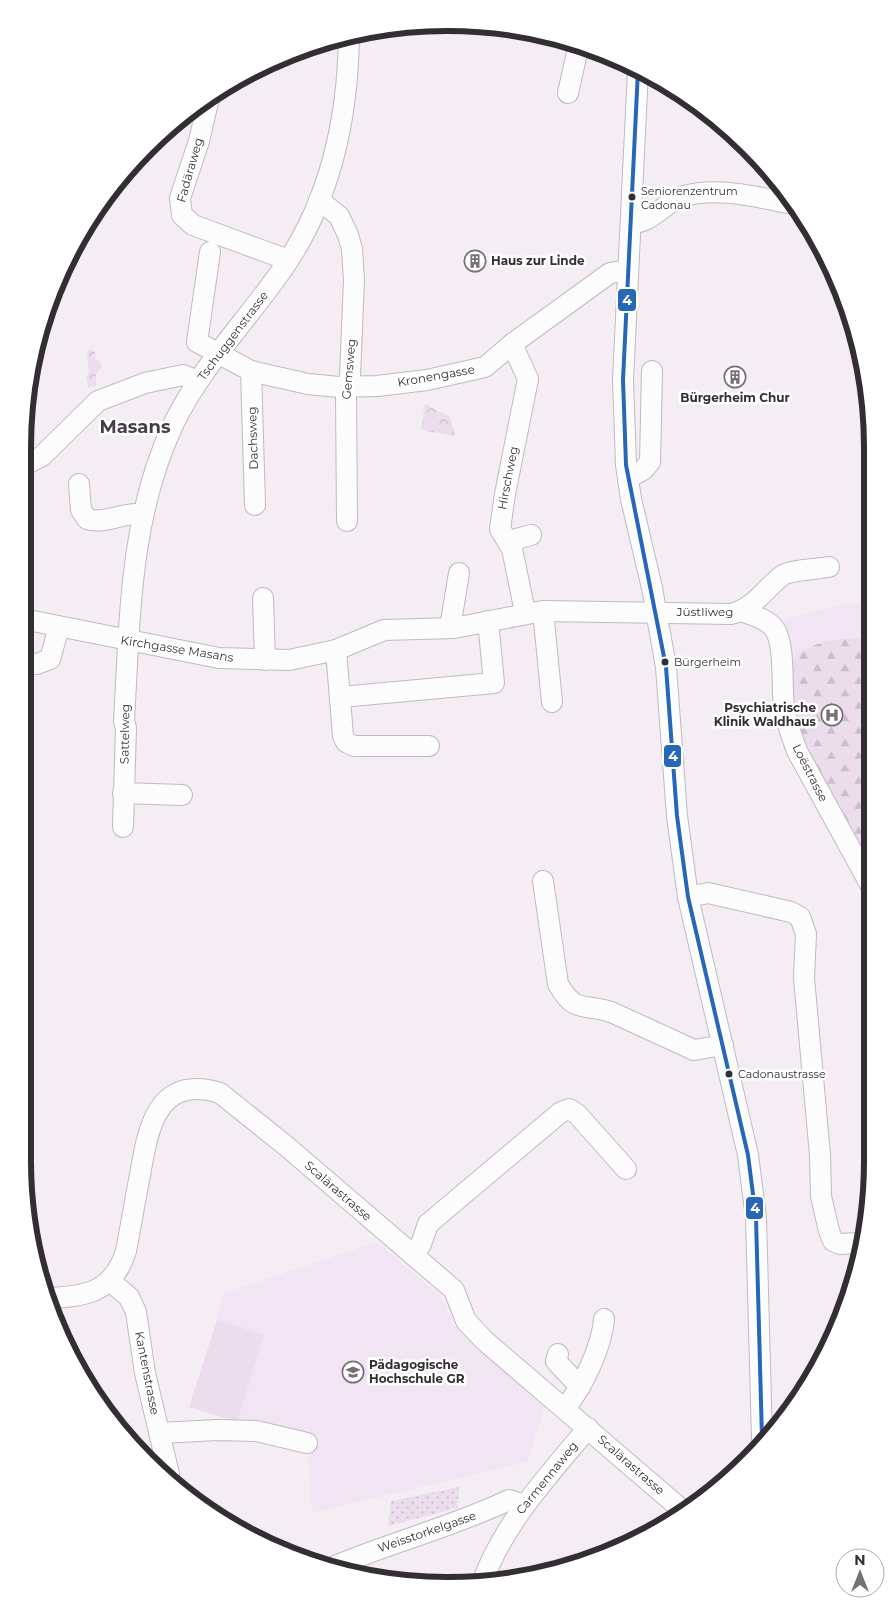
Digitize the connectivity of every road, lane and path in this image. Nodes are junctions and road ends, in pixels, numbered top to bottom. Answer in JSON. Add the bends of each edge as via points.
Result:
{"nodes":[{"id":1,"x":349,"y":43,"type":"edge"},
{"id":2,"x":577,"y":52,"type":"edge"},
{"id":3,"x":638,"y":77,"type":"edge"},
{"id":4,"x":568,"y":93,"type":"dead end"},
{"id":5,"x":207,"y":108,"type":"edge"},
{"id":6,"x":319,"y":200,"type":"junction"},
{"id":7,"x":784,"y":202,"type":"edge"},
{"id":8,"x":631,"y":222,"type":"junction"},
{"id":9,"x":210,"y":252,"type":"dead end"},
{"id":10,"x":288,"y":260,"type":"junction"},
{"id":11,"x":634,"y":260,"type":"junction"},
{"id":12,"x":512,"y":344,"type":"junction"},
{"id":13,"x":217,"y":354,"type":"junction"},
{"id":14,"x":251,"y":371,"type":"junction"},
{"id":15,"x":652,"y":372,"type":"dead end"},
{"id":16,"x":198,"y":381,"type":"junction"},
{"id":17,"x":347,"y":385,"type":"junction"},
{"id":18,"x":31,"y":462,"type":"edge"},
{"id":19,"x":628,"y":478,"type":"junction"},
{"id":20,"x":79,"y":484,"type":"dead end"},
{"id":21,"x":255,"y":505,"type":"dead end"},
{"id":22,"x":142,"y":514,"type":"junction"},
{"id":23,"x":347,"y":521,"type":"dead end"},
{"id":24,"x":531,"y":535,"type":"dead end"},
{"id":25,"x":509,"y":541,"type":"junction"},
{"id":26,"x":829,"y":567,"type":"dead end"},
{"id":27,"x":459,"y":573,"type":"dead end"},
{"id":28,"x":263,"y":598,"type":"dead end"},
{"id":29,"x":534,"y":611,"type":"junction"},
{"id":30,"x":741,"y":612,"type":"junction"},
{"id":31,"x":656,"y":613,"type":"junction"},
{"id":32,"x":488,"y":620,"type":"junction"},
{"id":33,"x":31,"y":622,"type":"edge"},
{"id":34,"x":60,"y":627,"type":"junction"},
{"id":35,"x":450,"y":628,"type":"junction"},
{"id":36,"x":129,"y":641,"type":"junction"},
{"id":37,"x":336,"y":650,"type":"junction"},
{"id":38,"x":265,"y":660,"type":"junction"},
{"id":39,"x":31,"y":664,"type":"edge"},
{"id":40,"x":341,"y":697,"type":"junction"},
{"id":41,"x":552,"y":702,"type":"dead end"},
{"id":42,"x":429,"y":746,"type":"dead end"},
{"id":43,"x":123,"y":793,"type":"junction"},
{"id":44,"x":182,"y":795,"type":"dead end"},
{"id":45,"x":123,"y":827,"type":"dead end"},
{"id":46,"x":864,"y":873,"type":"edge"},
{"id":47,"x":543,"y":881,"type":"dead end"},
{"id":48,"x":688,"y":896,"type":"junction"},
{"id":49,"x":723,"y":1045,"type":"junction"},
{"id":50,"x":626,"y":1169,"type":"dead end"},
{"id":51,"x":856,"y":1243,"type":"edge"},
{"id":52,"x":413,"y":1256,"type":"junction"},
{"id":53,"x":110,"y":1281,"type":"junction"},
{"id":54,"x":54,"y":1297,"type":"edge"},
{"id":55,"x":604,"y":1319,"type":"dead end"},
{"id":56,"x":558,"y":1354,"type":"dead end"},
{"id":57,"x":580,"y":1387,"type":"junction"},
{"id":58,"x":565,"y":1408,"type":"junction"},
{"id":59,"x":588,"y":1428,"type":"junction"},
{"id":60,"x":159,"y":1433,"type":"junction"},
{"id":61,"x":762,"y":1433,"type":"edge"},
{"id":62,"x":307,"y":1443,"type":"dead end"},
{"id":63,"x":168,"y":1468,"type":"edge"},
{"id":64,"x":524,"y":1505,"type":"junction"},
{"id":65,"x":679,"y":1507,"type":"edge"},
{"id":66,"x":342,"y":1563,"type":"edge"},
{"id":67,"x":486,"y":1575,"type":"edge"}],
"edges":[{"from":1,"to":6,"type":"street","name":"Tschuggenstrasse","via":[[342,124]]},
{"from":2,"to":4,"type":"street"},
{"from":3,"to":8,"type":"street"},
{"from":5,"to":10,"type":"street","name":"Fadäraweg","via":[[180,198],[182,215],[193,225]]},
{"from":6,"to":10,"type":"street","name":"Tschuggenstrasse"},
{"from":6,"to":17,"type":"street","name":"Gemsweg","via":[[339,216],[352,249],[354,280]]},
{"from":7,"to":8,"type":"street","via":[[732,194],[695,194],[666,205],[649,219]]},
{"from":8,"to":11,"type":"street"},
{"from":9,"to":13,"type":"street","name":"Kronengasse","via":[[197,342]]},
{"from":10,"to":13,"type":"street","name":"Tschuggenstrasse"},
{"from":11,"to":12,"type":"street","name":"Kronengasse","via":[[610,273]]},
{"from":11,"to":19,"type":"street","via":[[622,406]]},
{"from":12,"to":17,"type":"street","name":"Kronengasse","via":[[485,367],[403,383]]},
{"from":12,"to":25,"type":"street","name":"Hirschweg","via":[[528,379],[500,524]]},
{"from":13,"to":14,"type":"street","name":"Kronengasse"},
{"from":13,"to":16,"type":"street","name":"Tschuggenstrasse"},
{"from":14,"to":17,"type":"street","name":"Kronengasse","via":[[308,384]]},
{"from":14,"to":21,"type":"street","name":"Dachsweg"},
{"from":15,"to":19,"type":"street","via":[[650,462]]},
{"from":16,"to":18,"type":"street","via":[[183,375],[145,383],[98,401],[42,456]]},
{"from":16,"to":22,"type":"street","name":"Tschuggenstrasse","via":[[173,424]]},
{"from":17,"to":23,"type":"street","name":"Gemsweg"},
{"from":19,"to":31,"type":"street"},
{"from":20,"to":22,"type":"street","via":[[81,510],[87,519],[95,521]]},
{"from":22,"to":36,"type":"street","name":"Tschuggenstrasse","via":[[134,557]]},
{"from":24,"to":25,"type":"street"},
{"from":25,"to":29,"type":"street","name":"Hirschweg"},
{"from":26,"to":30,"type":"street","name":"Jüstliweg","via":[[784,574]]},
{"from":27,"to":35,"type":"street"},
{"from":28,"to":38,"type":"street"},
{"from":29,"to":31,"type":"street","name":"Kirchgasse Masans"},
{"from":29,"to":32,"type":"street","name":"Kirchgasse Masans"},
{"from":29,"to":41,"type":"street","name":"Hirschweg"},
{"from":30,"to":31,"type":"street","name":"Jüstliweg"},
{"from":30,"to":46,"type":"street","name":"Loëstrasse","via":[[773,627],[780,646],[784,707],[790,733]]},
{"from":31,"to":48,"type":"street","via":[[666,667],[677,816]]},
{"from":32,"to":35,"type":"street","name":"Kirchgasse Masans"},
{"from":32,"to":40,"type":"street","via":[[494,682]]},
{"from":33,"to":34,"type":"street","name":"Kirchgasse Masans"},
{"from":34,"to":36,"type":"street","name":"Kirchgasse Masans"},
{"from":34,"to":39,"type":"street","via":[[50,659]]},
{"from":35,"to":37,"type":"street","name":"Kirchgasse Masans","via":[[384,630]]},
{"from":36,"to":38,"type":"street","name":"Kirchgasse Masans","via":[[220,658]]},
{"from":36,"to":43,"type":"street","name":"Sattelweg"},
{"from":37,"to":38,"type":"street","name":"Kirchgasse Masans","via":[[306,658]]},
{"from":37,"to":40,"type":"street"},
{"from":40,"to":42,"type":"street","via":[[343,736],[350,745]]},
{"from":43,"to":44,"type":"street"},
{"from":43,"to":45,"type":"street","name":"Sattelweg"},
{"from":47,"to":49,"type":"street","via":[[558,984],[564,995],[583,1008],[611,1012],[694,1050]]},
{"from":48,"to":49,"type":"street"},
{"from":48,"to":51,"type":"street","via":[[708,893],[791,912],[804,924],[804,978],[821,1196],[833,1241]]},
{"from":49,"to":61,"type":"street","via":[[748,1155],[756,1210]]},
{"from":50,"to":52,"type":"street","via":[[577,1114],[569,1109],[561,1112],[428,1224]]},
{"from":52,"to":53,"type":"street","name":"Scalärastrasse","via":[[229,1098],[195,1089],[174,1095],[164,1102],[152,1120],[126,1251],[120,1268]]},
{"from":52,"to":58,"type":"street","name":"Scalärastrasse","via":[[454,1290],[481,1347]]},
{"from":53,"to":54,"type":"street","name":"Scalärastrasse","via":[[86,1295]]},
{"from":53,"to":60,"type":"street","name":"Kantenstrasse","via":[[129,1297],[136,1312],[144,1373]]},
{"from":55,"to":57,"type":"street","via":[[603,1333]]},
{"from":56,"to":57,"type":"street","via":[[556,1361]]},
{"from":57,"to":58,"type":"street"},
{"from":58,"to":59,"type":"street","name":"Scalärastrasse"},
{"from":59,"to":64,"type":"street","name":"Carmennaweg"},
{"from":59,"to":65,"type":"street","name":"Scalärastrasse"},
{"from":60,"to":62,"type":"street","via":[[256,1431]]},
{"from":60,"to":63,"type":"street","name":"Kantenstrasse"},
{"from":64,"to":66,"type":"street","name":"Weisstorkelgasse","via":[[509,1500],[474,1517],[414,1535]]},
{"from":64,"to":67,"type":"street","name":"Carmennaweg","via":[[503,1538]]}]}
